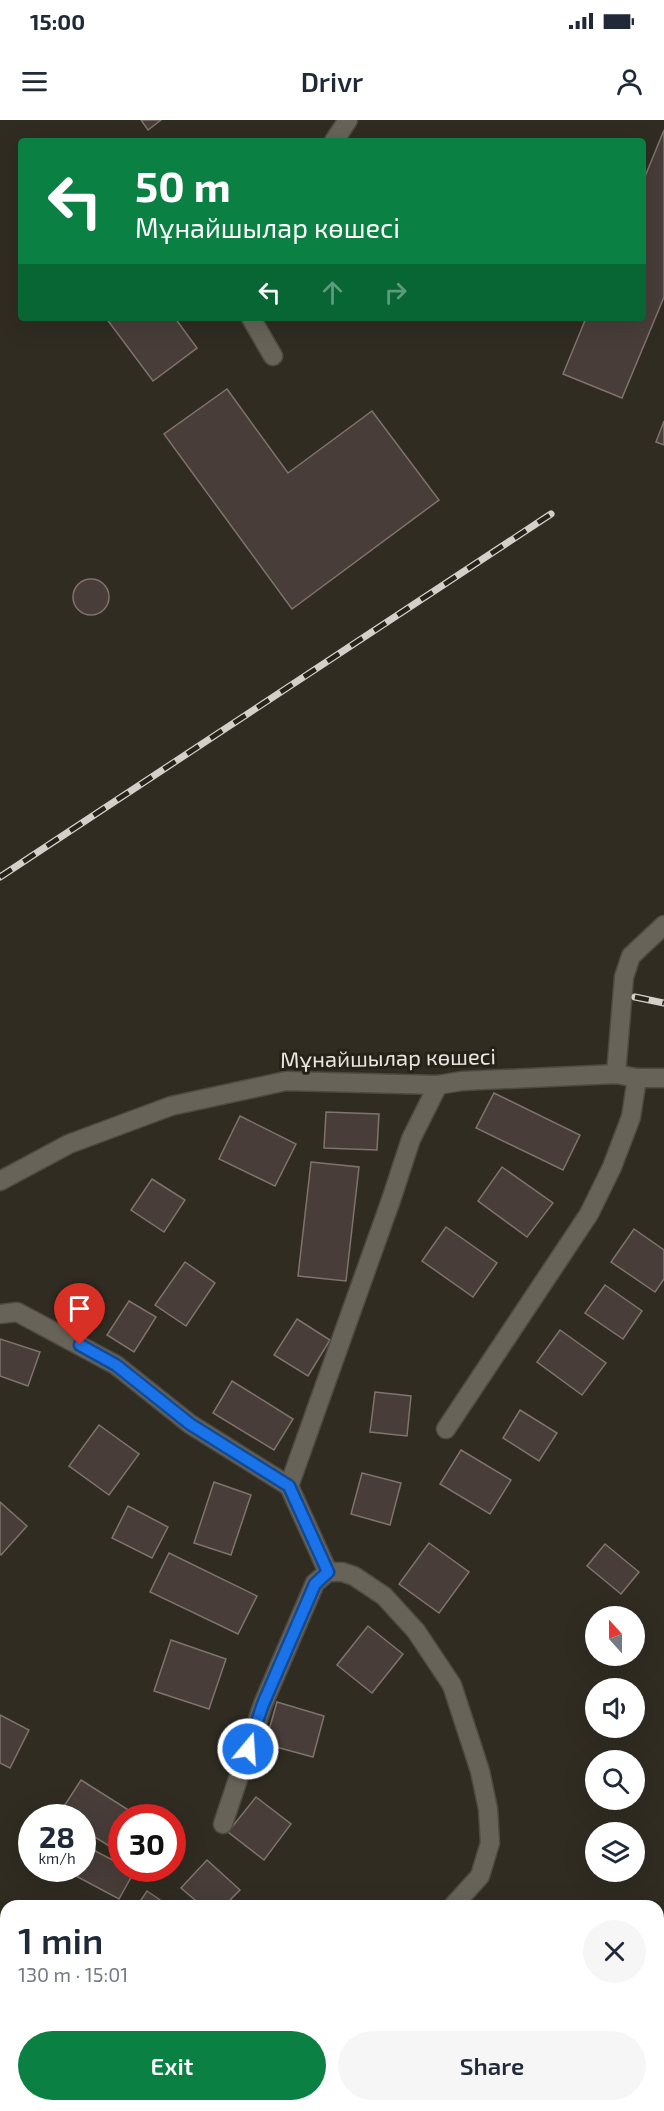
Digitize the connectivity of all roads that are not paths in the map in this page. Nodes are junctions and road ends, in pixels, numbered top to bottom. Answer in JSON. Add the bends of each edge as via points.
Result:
{"nodes":[{"id":1,"x":348,"y":120,"type":"edge"},
{"id":2,"x":336,"y":138,"type":"edge"},
{"id":3,"x":253,"y":321,"type":"edge"},
{"id":4,"x":273,"y":356,"type":"dead end"},
{"id":5,"x":664,"y":925,"type":"edge"},
{"id":6,"x":616,"y":1074,"type":"junction"},
{"id":7,"x":636,"y":1078,"type":"junction"},
{"id":8,"x":664,"y":1078,"type":"edge"},
{"id":9,"x":438,"y":1085,"type":"junction"},
{"id":10,"x":0,"y":1181,"type":"edge"},
{"id":11,"x":0,"y":1314,"type":"edge"},
{"id":12,"x":446,"y":1429,"type":"dead end"},
{"id":13,"x":289,"y":1486,"type":"junction"},
{"id":14,"x":328,"y":1572,"type":"junction"},
{"id":15,"x":223,"y":1824,"type":"dead end"},
{"id":16,"x":458,"y":1900,"type":"edge"}],
"edges":[{"from":1,"to":2,"type":"street"},
{"from":3,"to":4,"type":"street"},
{"from":5,"to":6,"type":"street","via":[[632,956],[624,978]]},
{"from":6,"to":7,"type":"street","name":"Мұнайшылар көшесі"},
{"from":6,"to":9,"type":"street","name":"Мұнайшылар көшесі"},
{"from":7,"to":8,"type":"street","name":"Мұнайшылар көшесі"},
{"from":7,"to":12,"type":"street","via":[[631,1117],[589,1214]]},
{"from":9,"to":10,"type":"street","name":"Мұнайшылар көшесі","via":[[286,1081],[171,1107],[69,1144]]},
{"from":9,"to":13,"type":"street","via":[[411,1139]]},
{"from":11,"to":13,"type":"street","via":[[16,1312],[116,1365],[190,1424]]},
{"from":13,"to":14,"type":"street"},
{"from":14,"to":15,"type":"street","via":[[315,1584],[263,1704]]},
{"from":14,"to":16,"type":"street","via":[[354,1576],[384,1596],[416,1631],[452,1685],[480,1771],[490,1844],[480,1876]]}]}
